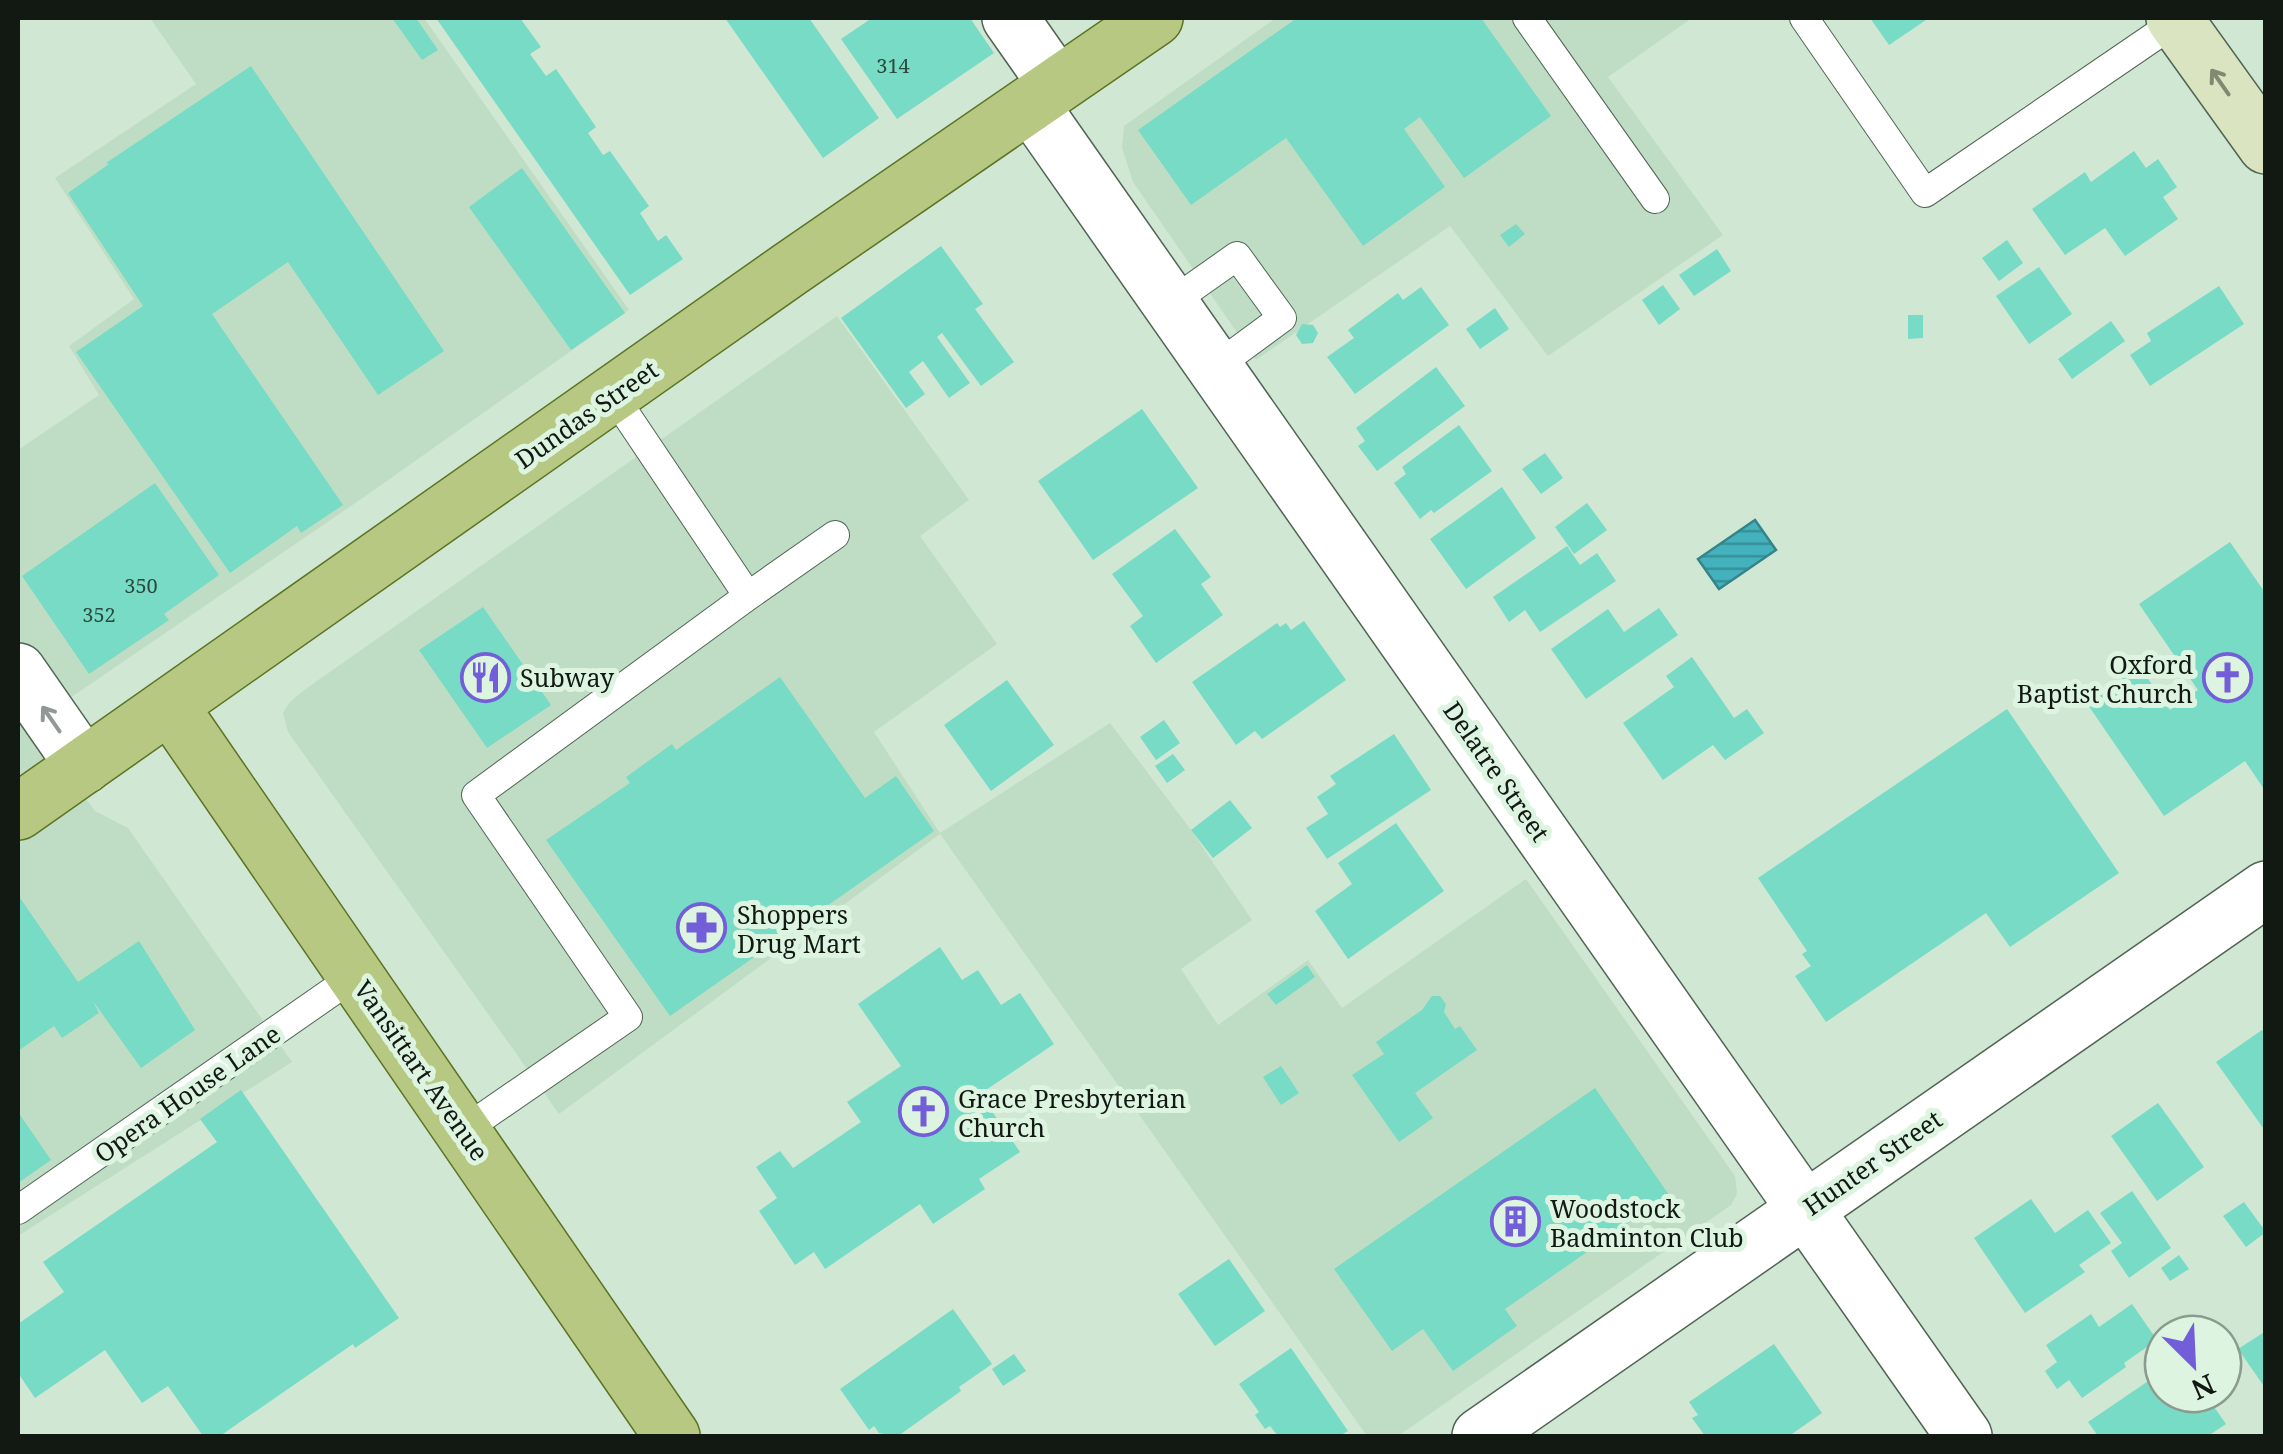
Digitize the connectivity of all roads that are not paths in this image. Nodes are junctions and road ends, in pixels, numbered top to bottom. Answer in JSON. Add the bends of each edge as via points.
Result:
{"nodes":[{"id":1,"x":1010,"y":18,"type":"edge"},
{"id":2,"x":1155,"y":18,"type":"edge"},
{"id":3,"x":1527,"y":18,"type":"edge"},
{"id":4,"x":1804,"y":18,"type":"edge"},
{"id":5,"x":2176,"y":19,"type":"edge"},
{"id":6,"x":1044,"y":95,"type":"junction"},
{"id":7,"x":2266,"y":146,"type":"edge"},
{"id":8,"x":1655,"y":199,"type":"dead end"},
{"id":9,"x":1169,"y":304,"type":"junction"},
{"id":10,"x":1214,"y":368,"type":"junction"},
{"id":11,"x":613,"y":395,"type":"junction"},
{"id":12,"x":835,"y":535,"type":"dead end"},
{"id":13,"x":748,"y":596,"type":"junction"},
{"id":14,"x":18,"y":671,"type":"edge"},
{"id":15,"x":170,"y":706,"type":"junction"},
{"id":16,"x":84,"y":766,"type":"junction"},
{"id":17,"x":18,"y":812,"type":"edge"},
{"id":18,"x":2266,"y":889,"type":"edge"},
{"id":19,"x":356,"y":975,"type":"junction"},
{"id":20,"x":464,"y":1130,"type":"junction"},
{"id":21,"x":1806,"y":1209,"type":"junction"},
{"id":22,"x":18,"y":1210,"type":"edge"},
{"id":23,"x":672,"y":1436,"type":"edge"},
{"id":24,"x":1480,"y":1436,"type":"edge"},
{"id":25,"x":1964,"y":1436,"type":"edge"}],
"edges":[{"from":1,"to":6,"type":"street","name":"Delatre Street"},
{"from":2,"to":6,"type":"main road","name":"Dundas Street"},
{"from":3,"to":8,"type":"lane"},
{"from":4,"to":5,"type":"lane","via":[[1925,193]]},
{"from":7,"to":5,"type":"main road","one_way":true},
{"from":6,"to":9,"type":"street","name":"Delatre Street"},
{"from":6,"to":11,"type":"main road","name":"Dundas Street"},
{"from":9,"to":10,"type":"street","name":"Delatre Street"},
{"from":9,"to":10,"type":"lane","via":[[1237,256],[1282,318]]},
{"from":10,"to":21,"type":"street","name":"Delatre Street"},
{"from":11,"to":13,"type":"lane"},
{"from":11,"to":15,"type":"main road","name":"Dundas Street"},
{"from":12,"to":13,"type":"lane"},
{"from":13,"to":20,"type":"lane","via":[[476,796],[628,1018]]},
{"from":16,"to":14,"type":"street","one_way":true},
{"from":15,"to":16,"type":"main road","name":"Dundas Street"},
{"from":15,"to":19,"type":"main road","name":"Vansittart Avenue"},
{"from":16,"to":17,"type":"main road","name":"Dundas Street"},
{"from":18,"to":21,"type":"street","name":"Hunter Street"},
{"from":19,"to":20,"type":"main road","name":"Vansittart Avenue"},
{"from":19,"to":22,"type":"lane","name":"Opera House Lane"},
{"from":20,"to":23,"type":"main road","name":"Vansittart Avenue"},
{"from":21,"to":24,"type":"street","name":"Hunter Street"},
{"from":21,"to":25,"type":"street","name":"Delatre Street"}]}
